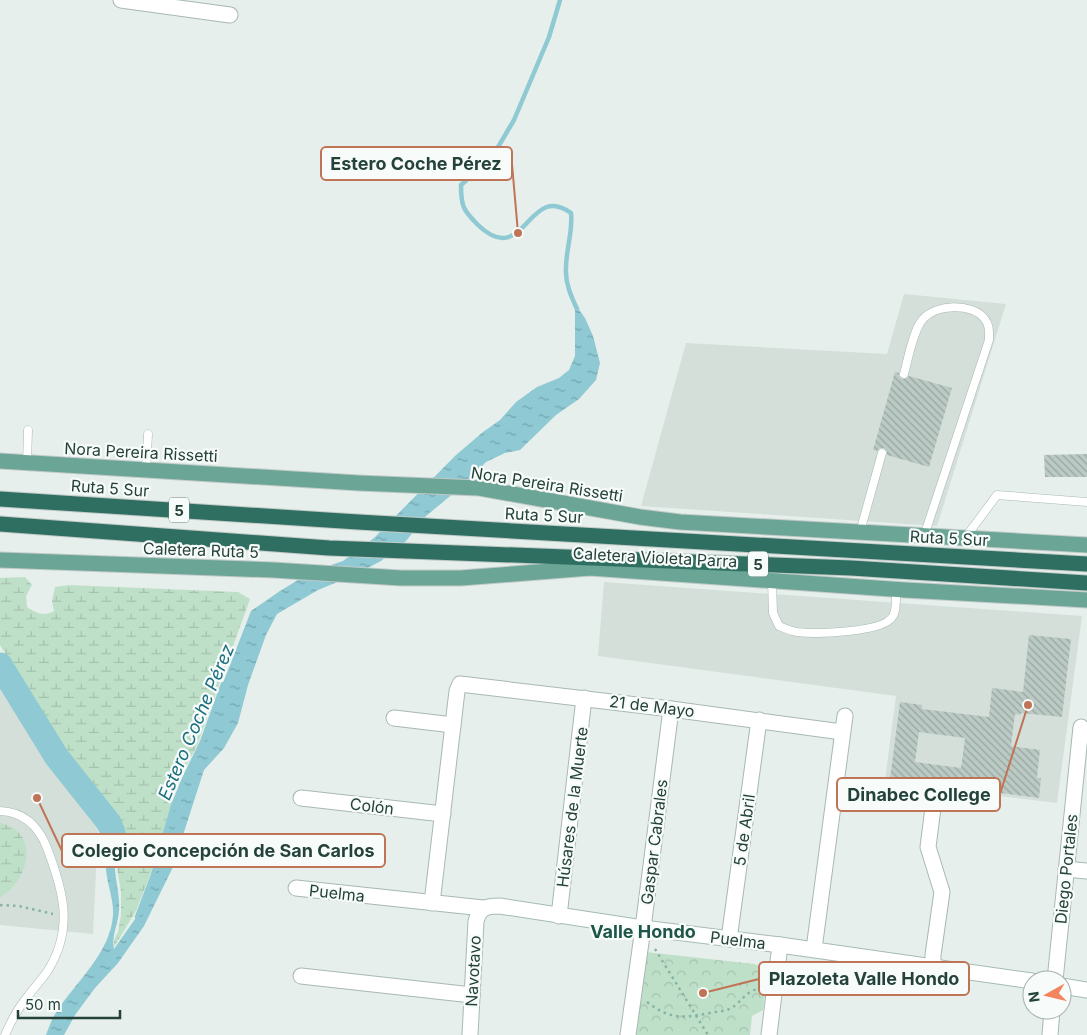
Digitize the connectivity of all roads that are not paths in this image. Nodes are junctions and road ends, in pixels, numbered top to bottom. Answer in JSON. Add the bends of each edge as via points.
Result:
{"nodes":[{"id":1,"x":121,"y":0,"type":"edge"},
{"id":2,"x":230,"y":15,"type":"dead end"},
{"id":3,"x":904,"y":374,"type":"dead end"},
{"id":4,"x":28,"y":430,"type":"dead end"},
{"id":5,"x":148,"y":434,"type":"dead end"},
{"id":6,"x":882,"y":453,"type":"dead end"},
{"id":7,"x":0,"y":461,"type":"edge"},
{"id":8,"x":27,"y":463,"type":"junction"},
{"id":9,"x":146,"y":470,"type":"junction"},
{"id":10,"x":0,"y":499,"type":"edge"},
{"id":11,"x":1087,"y":502,"type":"edge"},
{"id":12,"x":0,"y":524,"type":"edge"},
{"id":13,"x":860,"y":532,"type":"junction"},
{"id":14,"x":924,"y":536,"type":"junction"},
{"id":15,"x":964,"y":539,"type":"junction"},
{"id":16,"x":1087,"y":546,"type":"edge"},
{"id":17,"x":0,"y":560,"type":"edge"},
{"id":18,"x":1087,"y":564,"type":"edge"},
{"id":19,"x":401,"y":578,"type":"joint"},
{"id":20,"x":772,"y":581,"type":"junction"},
{"id":21,"x":1087,"y":583,"type":"edge"},
{"id":22,"x":896,"y":590,"type":"junction"},
{"id":23,"x":1087,"y":600,"type":"edge"},
{"id":24,"x":584,"y":698,"type":"junction"},
{"id":25,"x":671,"y":709,"type":"junction"},
{"id":26,"x":845,"y":716,"type":"dead end"},
{"id":27,"x":394,"y":718,"type":"dead end"},
{"id":28,"x":759,"y":720,"type":"junction"},
{"id":29,"x":453,"y":725,"type":"junction"},
{"id":30,"x":1081,"y":728,"type":"dead end"},
{"id":31,"x":842,"y":732,"type":"junction"},
{"id":32,"x":301,"y":798,"type":"dead end"},
{"id":33,"x":934,"y":800,"type":"dead end"},
{"id":34,"x":0,"y":810,"type":"edge"},
{"id":35,"x":442,"y":814,"type":"junction"},
{"id":36,"x":1066,"y":868,"type":"junction"},
{"id":37,"x":1087,"y":871,"type":"edge"},
{"id":38,"x":296,"y":888,"type":"dead end"},
{"id":39,"x":432,"y":903,"type":"junction"},
{"id":40,"x":482,"y":908,"type":"junction"},
{"id":41,"x":559,"y":916,"type":"junction"},
{"id":42,"x":643,"y":928,"type":"junction"},
{"id":43,"x":729,"y":939,"type":"junction"},
{"id":44,"x":780,"y":945,"type":"junction"},
{"id":45,"x":814,"y":949,"type":"junction"},
{"id":46,"x":933,"y":966,"type":"junction"},
{"id":47,"x":1056,"y":970,"type":"edge"},
{"id":48,"x":301,"y":976,"type":"dead end"},
{"id":49,"x":1022,"y":979,"type":"edge"},
{"id":50,"x":1072,"y":988,"type":"edge"},
{"id":51,"x":1087,"y":990,"type":"edge"},
{"id":52,"x":472,"y":995,"type":"junction"},
{"id":53,"x":1051,"y":1020,"type":"edge"},
{"id":54,"x":5,"y":1035,"type":"edge"},
{"id":55,"x":470,"y":1035,"type":"edge"},
{"id":56,"x":628,"y":1035,"type":"edge"},
{"id":57,"x":769,"y":1035,"type":"edge"},
{"id":58,"x":1050,"y":1035,"type":"edge"}],
"edges":[{"from":1,"to":2,"type":"street"},
{"from":3,"to":14,"type":"lane","via":[[916,332],[928,314],[951,307],[972,310],[984,318],[989,340]]},
{"from":4,"to":8,"type":"lane"},
{"from":5,"to":9,"type":"lane"},
{"from":6,"to":13,"type":"lane"},
{"from":7,"to":8,"type":"main road","name":"Nora Pereira Rissetti"},
{"from":8,"to":9,"type":"main road","name":"Nora Pereira Rissetti"},
{"from":9,"to":13,"type":"main road","name":"Nora Pereira Rissetti","via":[[479,488],[664,520]]},
{"from":10,"to":18,"type":"highway","name":"Ruta 5 Sur","number":"5"},
{"from":11,"to":15,"type":"lane","via":[[997,495]]},
{"from":12,"to":21,"type":"highway","number":"5","via":[[329,548],[851,568]]},
{"from":13,"to":14,"type":"main road","name":"Nora Pereira Rissetti"},
{"from":14,"to":15,"type":"main road","name":"Nora Pereira Rissetti"},
{"from":15,"to":16,"type":"main road","name":"Nora Pereira Rissetti"},
{"from":17,"to":19,"type":"main road","name":"Caletera Ruta 5"},
{"from":19,"to":20,"type":"main road","name":"Caletera Violeta Parra","via":[[461,578],[590,568]]},
{"from":20,"to":22,"type":"main road","name":"Caletera Violeta Parra"},
{"from":20,"to":22,"type":"lane","via":[[773,613],[779,626],[794,632],[829,633],[885,624],[893,617]]},
{"from":22,"to":23,"type":"main road","name":"Caletera Violeta Parra"},
{"from":24,"to":25,"type":"street","name":"21 de Mayo"},
{"from":24,"to":29,"type":"street","name":"21 de Mayo","via":[[460,684]]},
{"from":24,"to":41,"type":"street","name":"Húsares de la Muerte"},
{"from":25,"to":28,"type":"street","name":"21 de Mayo"},
{"from":25,"to":42,"type":"street","name":"Gaspar Cabrales"},
{"from":26,"to":31,"type":"street"},
{"from":27,"to":29,"type":"street"},
{"from":28,"to":31,"type":"street","name":"21 de Mayo"},
{"from":28,"to":43,"type":"street","name":"5 de Abril"},
{"from":29,"to":35,"type":"street"},
{"from":30,"to":36,"type":"street","name":"Diego Portales"},
{"from":31,"to":45,"type":"street"},
{"from":32,"to":35,"type":"street","name":"Colón"},
{"from":33,"to":46,"type":"street","via":[[928,847],[942,892]]},
{"from":34,"to":54,"type":"lane","via":[[26,819],[44,840],[58,877],[65,920],[63,937],[54,959],[18,1009]]},
{"from":35,"to":39,"type":"street"},
{"from":36,"to":37,"type":"street"},
{"from":36,"to":47,"type":"street","name":"Diego Portales"},
{"from":38,"to":39,"type":"street","name":"Puelma"},
{"from":39,"to":40,"type":"street","name":"Puelma"},
{"from":40,"to":41,"type":"street","name":"Puelma","via":[[500,906]]},
{"from":40,"to":52,"type":"street","name":"Navotavo","via":[[476,921]]},
{"from":41,"to":42,"type":"street","name":"Puelma"},
{"from":42,"to":43,"type":"street","name":"Puelma"},
{"from":42,"to":56,"type":"street","name":"Gaspar Cabrales"},
{"from":43,"to":44,"type":"street","name":"Puelma"},
{"from":44,"to":45,"type":"street","name":"Puelma"},
{"from":44,"to":57,"type":"street"},
{"from":45,"to":46,"type":"street","name":"Puelma"},
{"from":46,"to":49,"type":"street","name":"Puelma"},
{"from":48,"to":52,"type":"street"},
{"from":50,"to":51,"type":"street"},
{"from":52,"to":55,"type":"street","name":"Navotavo"},
{"from":53,"to":58,"type":"street"}]}
